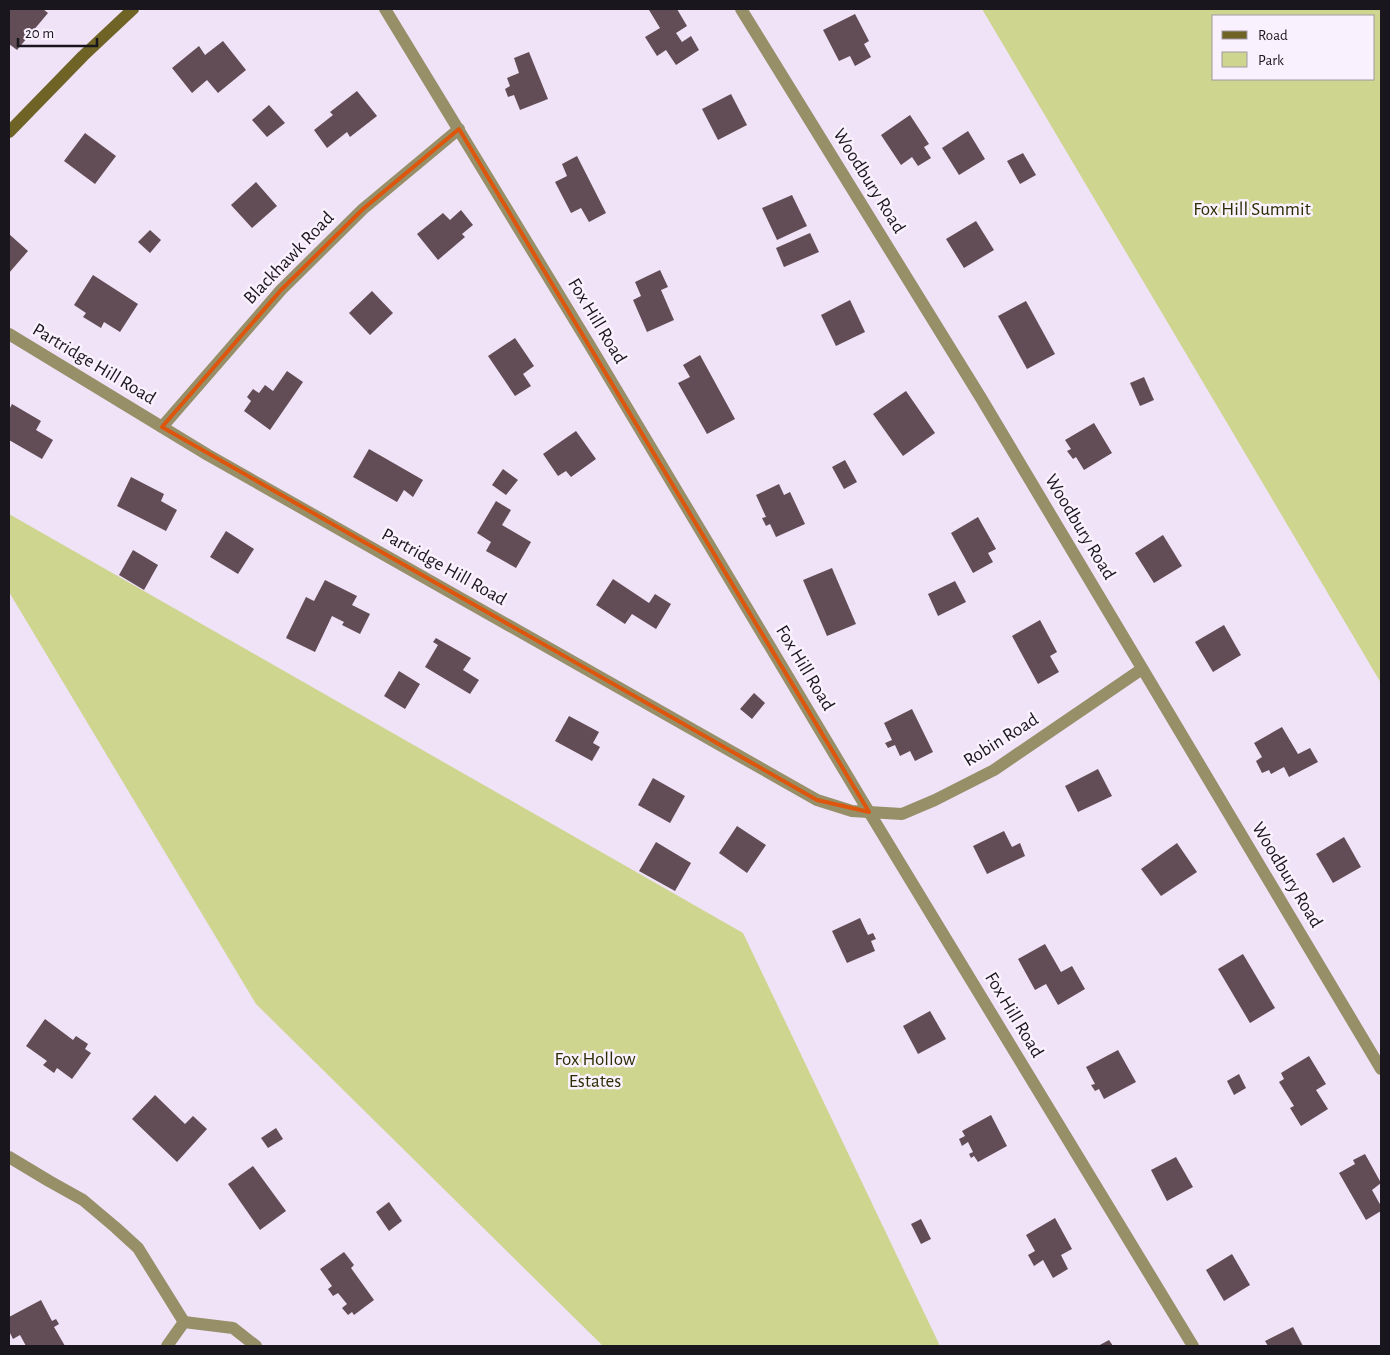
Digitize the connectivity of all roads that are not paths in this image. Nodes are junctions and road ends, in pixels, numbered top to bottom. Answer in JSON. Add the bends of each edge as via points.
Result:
{"nodes":[{"id":1,"x":134,"y":9,"type":"edge"},
{"id":2,"x":385,"y":9,"type":"edge"},
{"id":3,"x":741,"y":9,"type":"edge"},
{"id":4,"x":458,"y":129,"type":"junction"},
{"id":5,"x":9,"y":132,"type":"edge"},
{"id":6,"x":9,"y":334,"type":"edge"},
{"id":7,"x":162,"y":427,"type":"junction"},
{"id":8,"x":1142,"y":669,"type":"junction"},
{"id":9,"x":869,"y":812,"type":"junction"},
{"id":10,"x":1381,"y":1069,"type":"edge"},
{"id":11,"x":9,"y":1157,"type":"edge"},
{"id":12,"x":184,"y":1322,"type":"junction"},
{"id":13,"x":167,"y":1346,"type":"edge"},
{"id":14,"x":256,"y":1346,"type":"edge"},
{"id":15,"x":1193,"y":1346,"type":"edge"}],
"edges":[{"from":1,"to":5,"type":"main road"},
{"from":2,"to":4,"type":"street","name":"Fox Hill Road"},
{"from":3,"to":8,"type":"street","name":"Woodbury Road","via":[[981,398]]},
{"from":4,"to":7,"type":"street","name":"Blackhawk Road","via":[[363,209],[281,290]]},
{"from":4,"to":9,"type":"street","name":"Fox Hill Road"},
{"from":6,"to":7,"type":"street","name":"Partridge Hill Road"},
{"from":7,"to":9,"type":"street","name":"Partridge Hill Road","via":[[817,800],[852,811]]},
{"from":8,"to":9,"type":"street","name":"Robin Road","via":[[994,770],[902,814]]},
{"from":8,"to":10,"type":"street","name":"Woodbury Road"},
{"from":9,"to":15,"type":"street","name":"Fox Hill Road"},
{"from":11,"to":12,"type":"street","via":[[83,1200],[138,1248]]},
{"from":12,"to":13,"type":"street"},
{"from":12,"to":14,"type":"street","via":[[233,1328]]}]}
